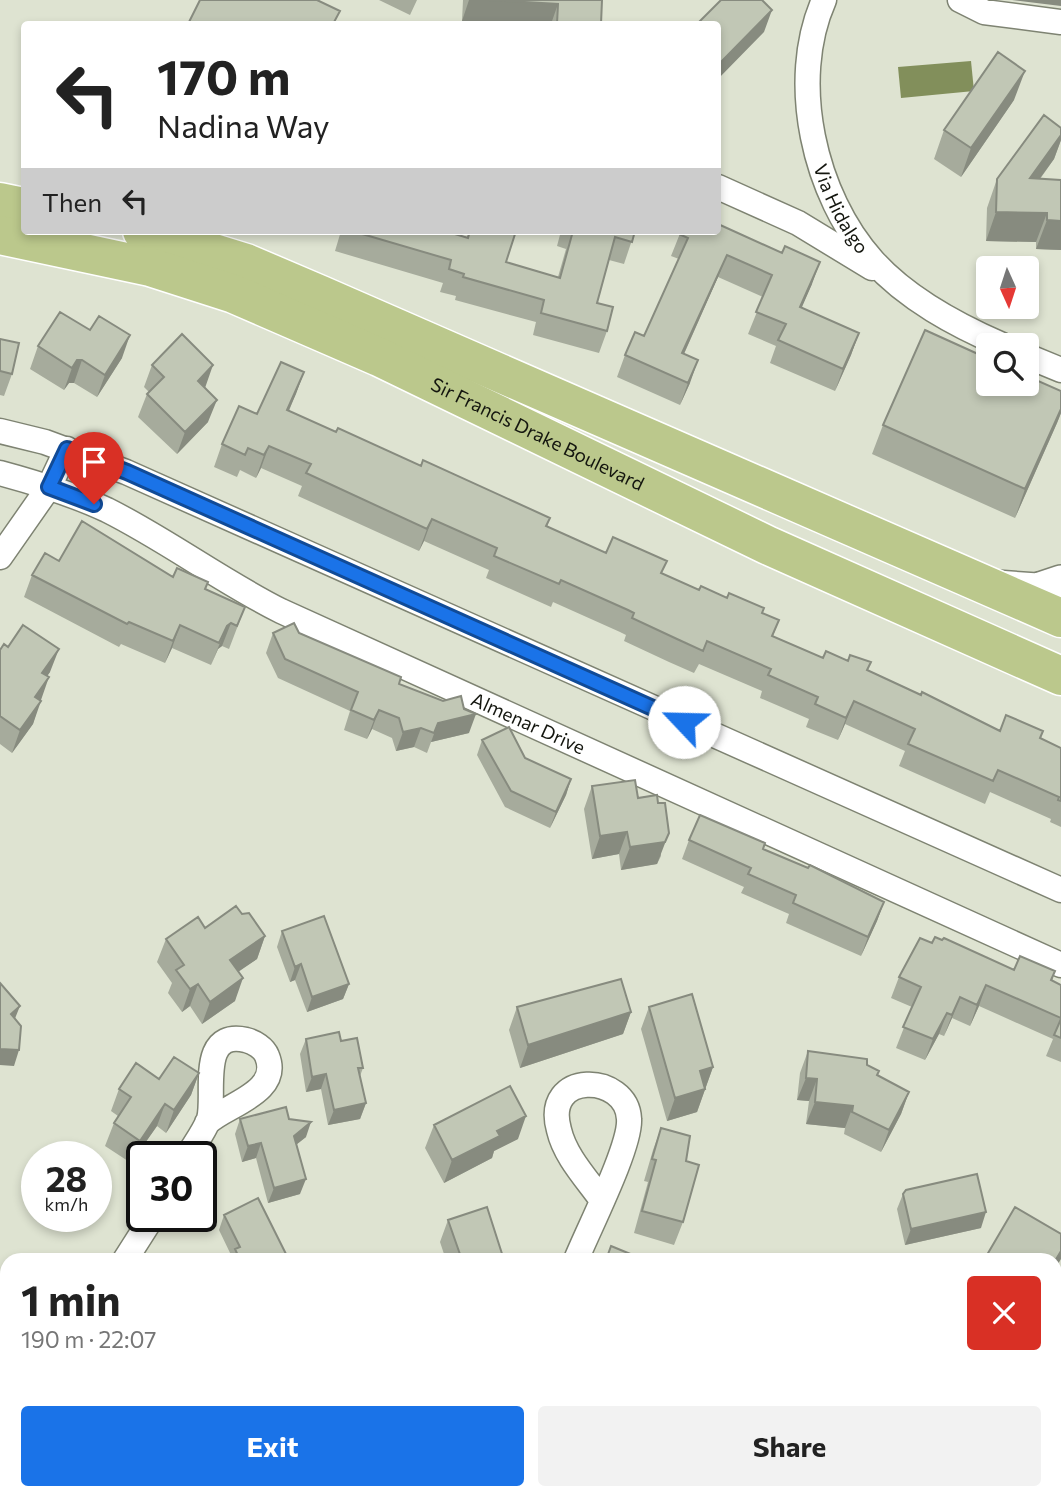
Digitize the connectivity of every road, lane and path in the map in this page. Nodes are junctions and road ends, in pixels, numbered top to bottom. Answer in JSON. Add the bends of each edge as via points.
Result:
{"nodes":[{"id":1,"x":824,"y":0,"type":"edge"},
{"id":2,"x":960,"y":0,"type":"edge"},
{"id":3,"x":1061,"y":22,"type":"edge"},
{"id":4,"x":722,"y":190,"type":"edge"},
{"id":5,"x":0,"y":202,"type":"edge"},
{"id":6,"x":21,"y":206,"type":"edge"},
{"id":7,"x":0,"y":235,"type":"edge"},
{"id":8,"x":155,"y":235,"type":"edge"},
{"id":9,"x":899,"y":285,"type":"junction"},
{"id":10,"x":979,"y":333,"type":"edge"},
{"id":11,"x":1039,"y":361,"type":"edge"},
{"id":12,"x":1061,"y":370,"type":"edge"},
{"id":13,"x":0,"y":431,"type":"edge"},
{"id":14,"x":67,"y":449,"type":"junction"},
{"id":15,"x":0,"y":473,"type":"edge"},
{"id":16,"x":49,"y":487,"type":"junction"},
{"id":17,"x":0,"y":557,"type":"edge"},
{"id":18,"x":1061,"y":583,"type":"edge"},
{"id":19,"x":991,"y":588,"type":"junction"},
{"id":20,"x":1061,"y":618,"type":"edge"},
{"id":21,"x":1061,"y":676,"type":"edge"},
{"id":22,"x":1061,"y":890,"type":"edge"},
{"id":23,"x":1061,"y":965,"type":"edge"},
{"id":24,"x":207,"y":1123,"type":"dead end"},
{"id":25,"x":196,"y":1141,"type":"edge"},
{"id":26,"x":601,"y":1199,"type":"dead end"},
{"id":27,"x":143,"y":1232,"type":"edge"},
{"id":28,"x":129,"y":1253,"type":"edge"},
{"id":29,"x":579,"y":1253,"type":"edge"}],
"edges":[{"from":1,"to":9,"type":"street","name":"Via Hidalgo","via":[[809,54],[808,102],[816,145],[847,225],[873,261]]},
{"from":2,"to":3,"type":"street","via":[[984,12]]},
{"from":4,"to":9,"type":"street","via":[[798,223]]},
{"from":5,"to":6,"type":"main road"},
{"from":7,"to":21,"type":"main road","name":"Sir Francis Drake Boulevard","via":[[150,267],[246,299],[379,357],[767,545]]},
{"from":8,"to":19,"type":"main road","name":"Sir Francis Drake Boulevard","via":[[246,263]]},
{"from":9,"to":10,"type":"street","name":"Via Hidalgo"},
{"from":11,"to":12,"type":"street"},
{"from":13,"to":14,"type":"street"},
{"from":14,"to":16,"type":"street"},
{"from":14,"to":22,"type":"street"},
{"from":15,"to":16,"type":"street","name":"Almenar Drive"},
{"from":16,"to":17,"type":"street"},
{"from":16,"to":23,"type":"street","name":"Almenar Drive","via":[[109,511],[233,586],[303,622]]},
{"from":18,"to":19,"type":"main road","via":[[1037,591]]},
{"from":19,"to":20,"type":"main road","name":"Sir Francis Drake Boulevard"},
{"from":24,"to":25,"type":"street"},
{"from":26,"to":29,"type":"street"},
{"from":27,"to":28,"type":"street"}]}
